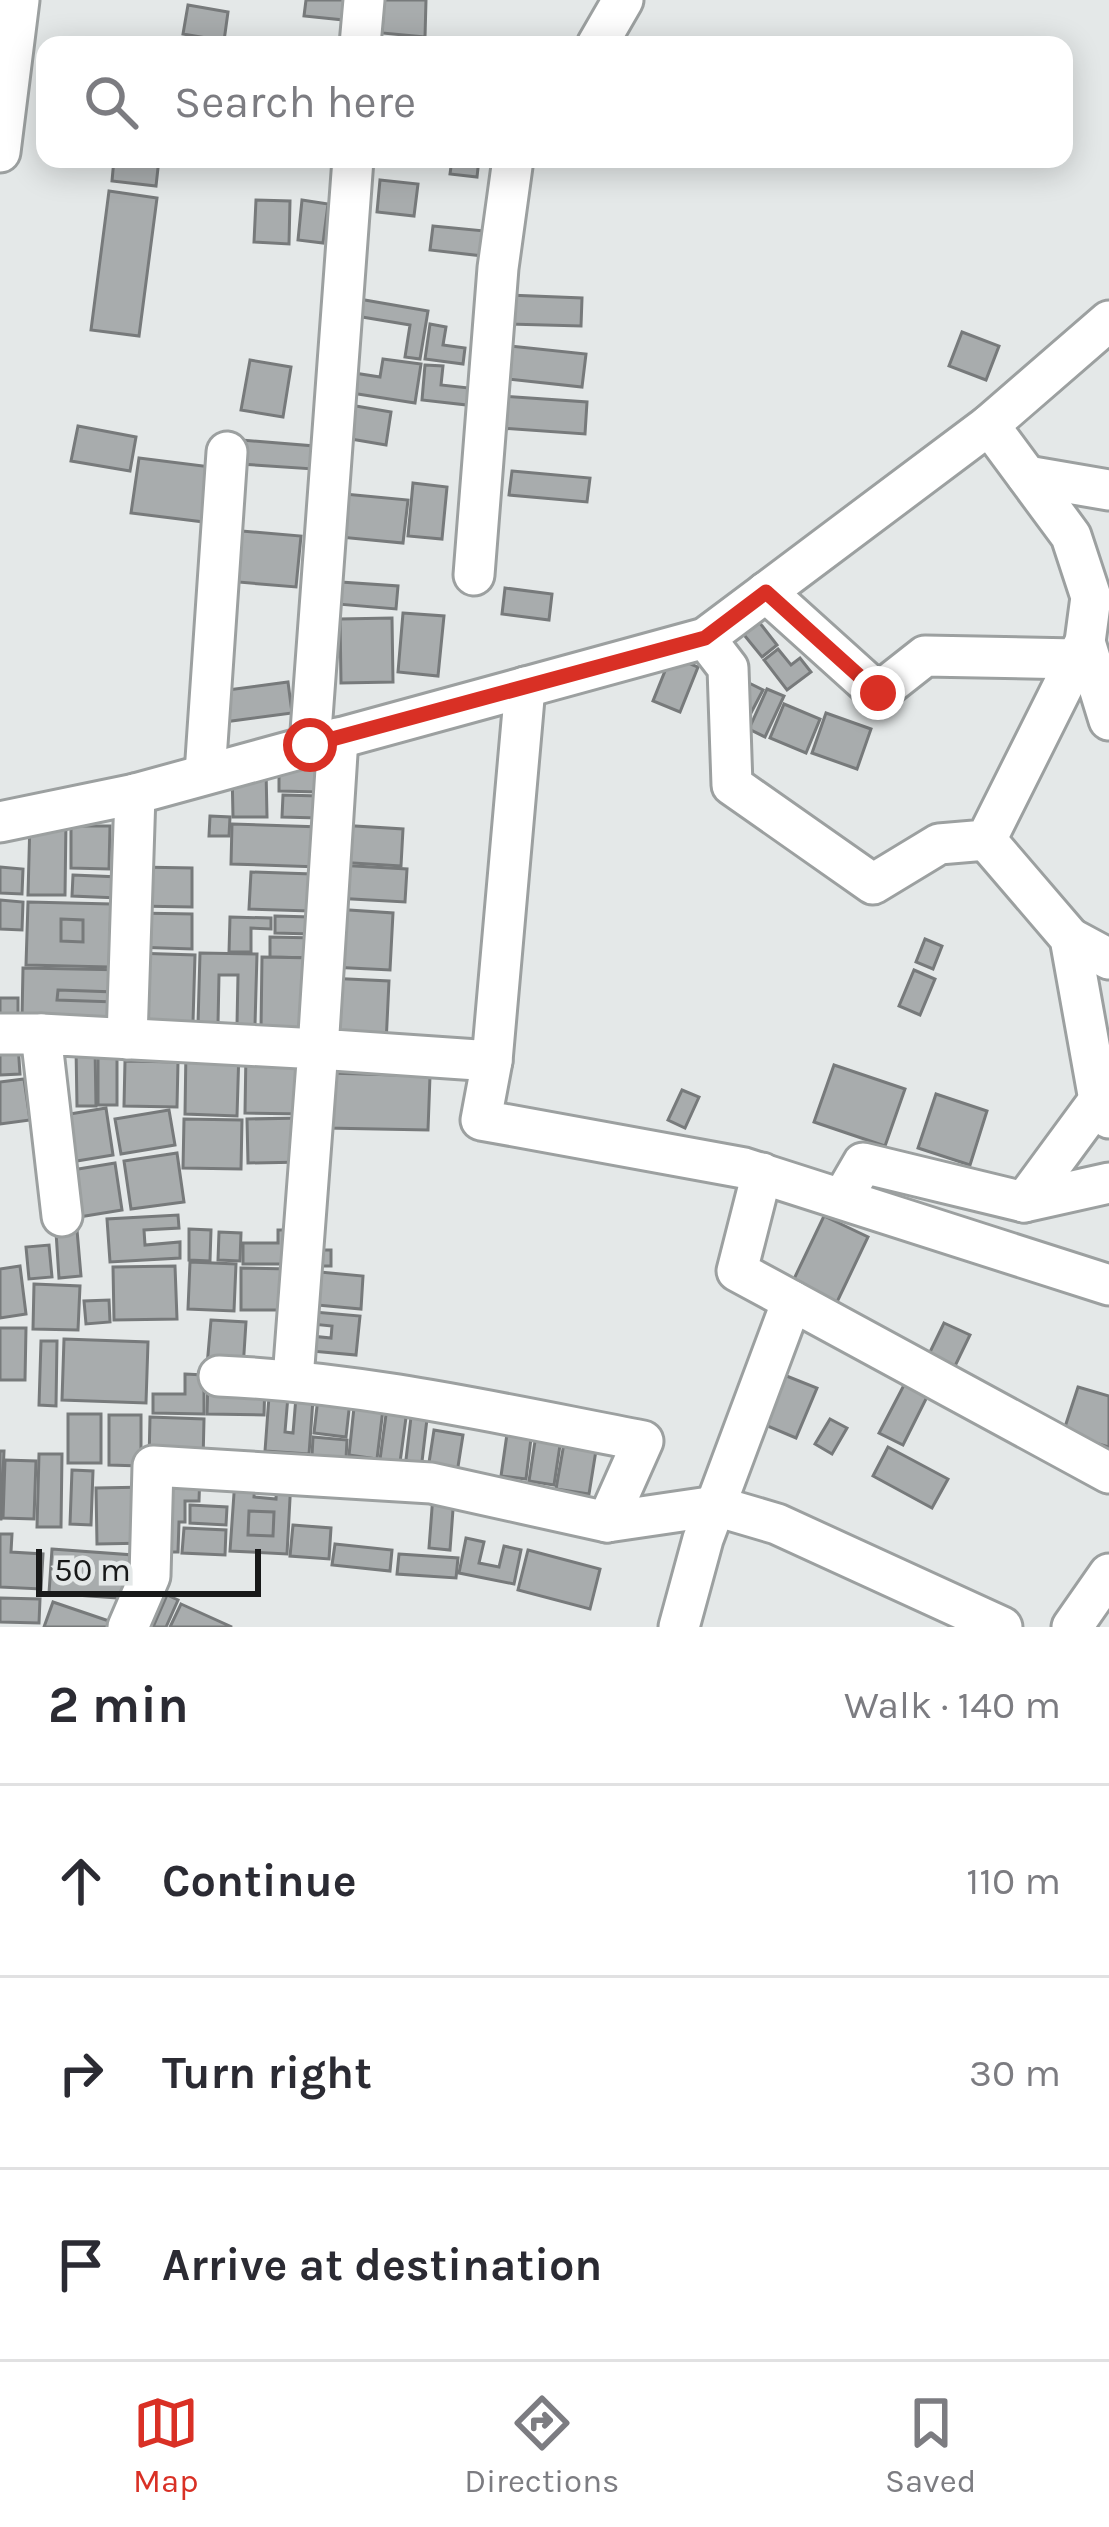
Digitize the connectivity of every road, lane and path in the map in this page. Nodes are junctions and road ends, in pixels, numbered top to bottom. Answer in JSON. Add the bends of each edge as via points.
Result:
{"nodes":[{"id":1,"x":19,"y":0,"type":"edge"},
{"id":2,"x":364,"y":0,"type":"edge"},
{"id":3,"x":623,"y":0,"type":"edge"},
{"id":4,"x":361,"y":36,"type":"edge"},
{"id":5,"x":602,"y":36,"type":"edge"},
{"id":6,"x":3,"y":95,"type":"edge"},
{"id":7,"x":0,"y":152,"type":"edge"},
{"id":8,"x":353,"y":168,"type":"edge"},
{"id":9,"x":513,"y":168,"type":"edge"},
{"id":10,"x":1109,"y":321,"type":"edge"},
{"id":11,"x":989,"y":425,"type":"junction"},
{"id":12,"x":227,"y":452,"type":"dead end"},
{"id":13,"x":1027,"y":476,"type":"junction"},
{"id":14,"x":1109,"y":490,"type":"edge"},
{"id":15,"x":474,"y":575,"type":"dead end"},
{"id":16,"x":766,"y":592,"type":"junction"},
{"id":17,"x":705,"y":638,"type":"junction"},
{"id":18,"x":1080,"y":650,"type":"junction"},
{"id":19,"x":525,"y":687,"type":"junction"},
{"id":20,"x":1109,"y":720,"type":"edge"},
{"id":21,"x":324,"y":742,"type":"junction"},
{"id":22,"x":206,"y":774,"type":"junction"},
{"id":23,"x":135,"y":794,"type":"junction"},
{"id":24,"x":0,"y":822,"type":"edge"},
{"id":25,"x":986,"y":839,"type":"junction"},
{"id":26,"x":1070,"y":938,"type":"junction"},
{"id":27,"x":1109,"y":958,"type":"edge"},
{"id":28,"x":0,"y":1034,"type":"edge"},
{"id":29,"x":41,"y":1034,"type":"junction"},
{"id":30,"x":127,"y":1039,"type":"junction"},
{"id":31,"x":318,"y":1049,"type":"junction"},
{"id":32,"x":492,"y":1061,"type":"junction"},
{"id":33,"x":1106,"y":1104,"type":"edge"},
{"id":34,"x":762,"y":1173,"type":"junction"},
{"id":35,"x":1109,"y":1183,"type":"edge"},
{"id":36,"x":842,"y":1199,"type":"junction"},
{"id":37,"x":1024,"y":1202,"type":"junction"},
{"id":38,"x":62,"y":1216,"type":"dead end"},
{"id":39,"x":1109,"y":1285,"type":"edge"},
{"id":40,"x":792,"y":1301,"type":"junction"},
{"id":41,"x":219,"y":1376,"type":"dead end"},
{"id":42,"x":293,"y":1379,"type":"junction"},
{"id":43,"x":1109,"y":1473,"type":"edge"},
{"id":44,"x":716,"y":1506,"type":"junction"},
{"id":45,"x":607,"y":1522,"type":"junction"},
{"id":46,"x":1109,"y":1574,"type":"edge"},
{"id":47,"x":128,"y":1627,"type":"edge"},
{"id":48,"x":679,"y":1627,"type":"edge"},
{"id":49,"x":1002,"y":1627,"type":"edge"},
{"id":50,"x":1072,"y":1627,"type":"edge"}],
"edges":[{"from":1,"to":6,"type":"street"},
{"from":2,"to":4,"type":"street"},
{"from":3,"to":5,"type":"street"},
{"from":6,"to":7,"type":"street"},
{"from":8,"to":21,"type":"street"},
{"from":9,"to":15,"type":"street"},
{"from":10,"to":11,"type":"street"},
{"from":11,"to":13,"type":"street"},
{"from":11,"to":16,"type":"street"},
{"from":12,"to":22,"type":"street"},
{"from":13,"to":14,"type":"street"},
{"from":13,"to":18,"type":"street","via":[[1071,536],[1091,597]]},
{"from":16,"to":17,"type":"street"},
{"from":16,"to":18,"type":"street","via":[[878,693],[925,656]]},
{"from":17,"to":19,"type":"street"},
{"from":17,"to":25,"type":"street","via":[[728,668],[732,784],[873,884],[939,844]]},
{"from":18,"to":20,"type":"street"},
{"from":18,"to":25,"type":"street"},
{"from":19,"to":21,"type":"street"},
{"from":19,"to":32,"type":"street"},
{"from":21,"to":22,"type":"street"},
{"from":21,"to":31,"type":"street"},
{"from":22,"to":23,"type":"street"},
{"from":23,"to":24,"type":"street"},
{"from":23,"to":30,"type":"street"},
{"from":25,"to":26,"type":"street"},
{"from":26,"to":27,"type":"street"},
{"from":26,"to":33,"type":"street"},
{"from":28,"to":29,"type":"street"},
{"from":29,"to":30,"type":"street"},
{"from":29,"to":38,"type":"street"},
{"from":30,"to":31,"type":"street"},
{"from":31,"to":32,"type":"street"},
{"from":31,"to":42,"type":"street"},
{"from":32,"to":34,"type":"street","via":[[481,1120]]},
{"from":33,"to":37,"type":"street"},
{"from":34,"to":36,"type":"street"},
{"from":34,"to":40,"type":"street","via":[[736,1271]]},
{"from":35,"to":37,"type":"street"},
{"from":36,"to":37,"type":"street","via":[[863,1163]]},
{"from":36,"to":39,"type":"street"},
{"from":40,"to":43,"type":"street"},
{"from":40,"to":44,"type":"street"},
{"from":41,"to":42,"type":"street"},
{"from":42,"to":45,"type":"street","via":[[644,1441]]},
{"from":44,"to":45,"type":"street"},
{"from":44,"to":48,"type":"street"},
{"from":44,"to":49,"type":"street","via":[[777,1524]]},
{"from":45,"to":47,"type":"street","via":[[431,1483],[153,1466],[150,1576]]},
{"from":46,"to":50,"type":"street"}]}
